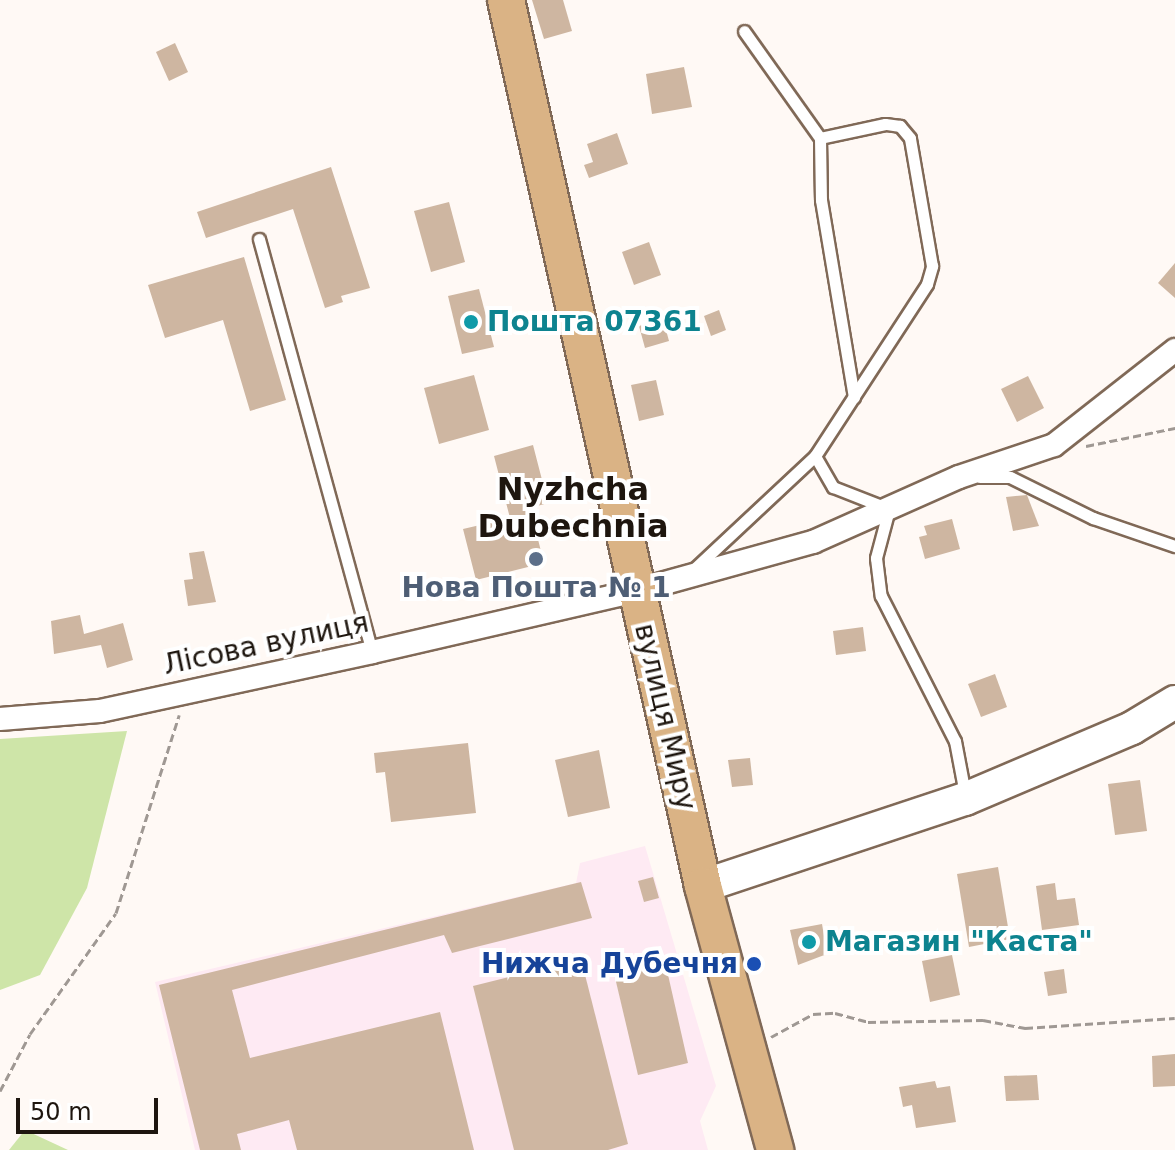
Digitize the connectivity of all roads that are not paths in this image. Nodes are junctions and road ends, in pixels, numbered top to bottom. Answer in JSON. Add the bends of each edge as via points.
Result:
{"nodes":[{"id":1,"x":506,"y":0,"type":"edge"},
{"id":2,"x":744,"y":31,"type":"dead end"},
{"id":3,"x":820,"y":138,"type":"junction"},
{"id":4,"x":259,"y":239,"type":"dead end"},
{"id":5,"x":1175,"y":350,"type":"edge"},
{"id":6,"x":854,"y":397,"type":"junction"},
{"id":7,"x":815,"y":456,"type":"junction"},
{"id":8,"x":959,"y":477,"type":"junction"},
{"id":9,"x":889,"y":509,"type":"junction"},
{"id":10,"x":1175,"y":546,"type":"edge"},
{"id":11,"x":683,"y":579,"type":"junction"},
{"id":12,"x":636,"y":591,"type":"junction"},
{"id":13,"x":372,"y":652,"type":"junction"},
{"id":14,"x":1175,"y":702,"type":"edge"},
{"id":15,"x":0,"y":719,"type":"edge"},
{"id":16,"x":965,"y":799,"type":"junction"},
{"id":17,"x":703,"y":886,"type":"junction"},
{"id":18,"x":775,"y":1150,"type":"edge"}],
"edges":[{"from":1,"to":12,"type":"main road","name":"вулиця Миру"},
{"from":2,"to":3,"type":"lane"},
{"from":3,"to":6,"type":"lane","via":[[821,200]]},
{"from":3,"to":6,"type":"lane","via":[[885,124],[900,126],[910,138],[931,241],[927,284]]},
{"from":4,"to":13,"type":"lane"},
{"from":5,"to":8,"type":"street","name":"Лісова вулиця","via":[[1054,445]]},
{"from":6,"to":7,"type":"lane"},
{"from":7,"to":9,"type":"lane","via":[[833,487]]},
{"from":7,"to":11,"type":"lane"},
{"from":8,"to":9,"type":"street","name":"Лісова вулиця"},
{"from":8,"to":10,"type":"lane","via":[[1010,477],[1093,518]]},
{"from":9,"to":11,"type":"street","name":"Лісова вулиця","via":[[813,542]]},
{"from":9,"to":16,"type":"lane","via":[[876,558],[881,596],[955,741]]},
{"from":11,"to":12,"type":"street","name":"Лісова вулиця"},
{"from":12,"to":13,"type":"street","name":"Лісова вулиця"},
{"from":12,"to":17,"type":"main road","name":"вулиця Миру"},
{"from":13,"to":15,"type":"street","name":"Лісова вулиця","via":[[100,711]]},
{"from":14,"to":16,"type":"street","via":[[1132,728]]},
{"from":16,"to":17,"type":"street"},
{"from":17,"to":18,"type":"main road","name":"вулиця Миру"}]}
